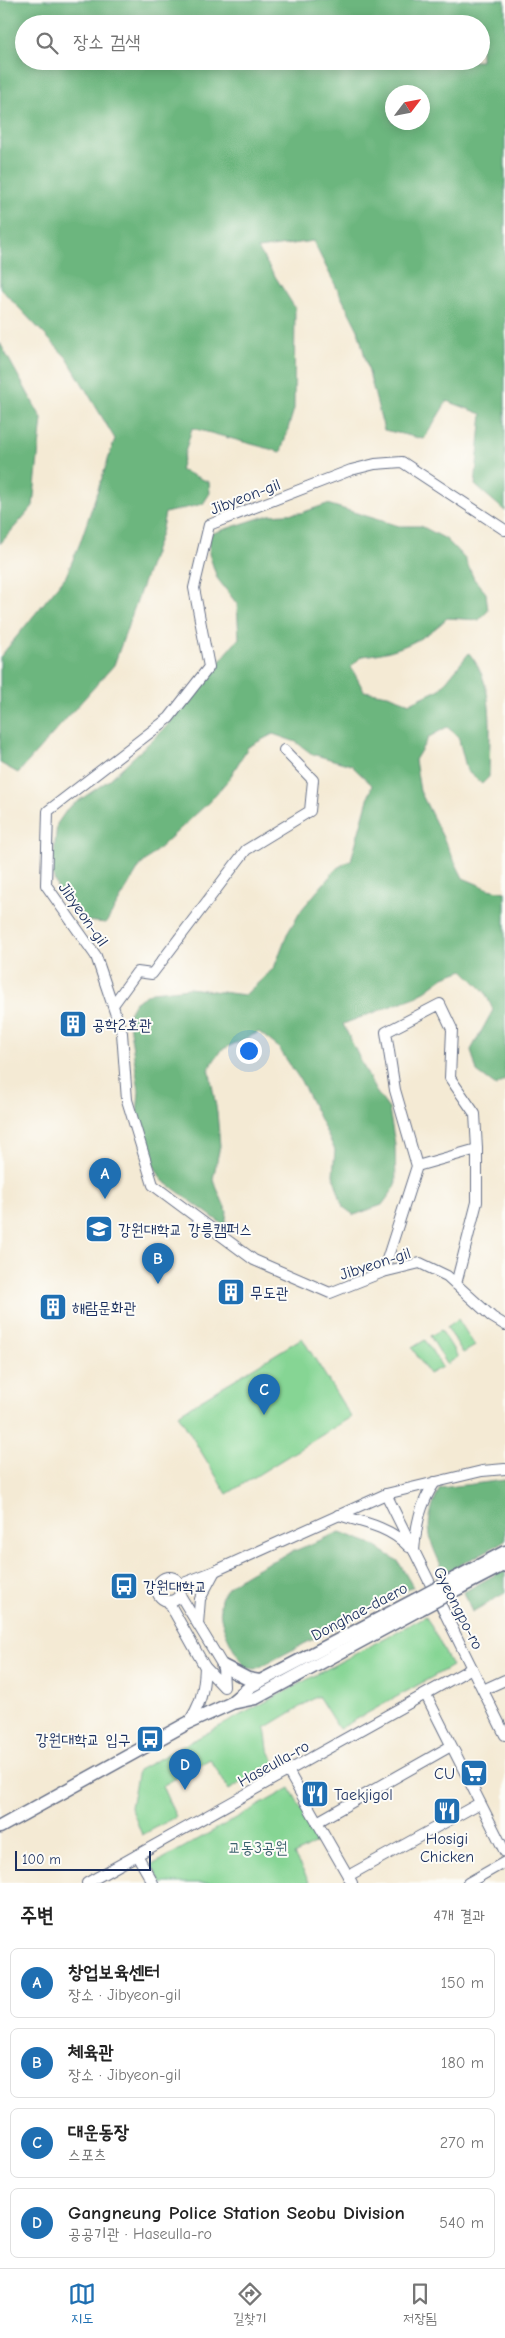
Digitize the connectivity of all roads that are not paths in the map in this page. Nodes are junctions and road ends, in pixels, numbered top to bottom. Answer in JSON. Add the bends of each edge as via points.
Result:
{"nodes":[{"id":1,"x":505,"y":530,"type":"edge"},
{"id":2,"x":284,"y":750,"type":"dead end"},
{"id":3,"x":113,"y":1006,"type":"junction"},
{"id":4,"x":478,"y":1148,"type":"junction"},
{"id":5,"x":418,"y":1166,"type":"junction"},
{"id":6,"x":383,"y":1272,"type":"junction"},
{"id":7,"x":456,"y":1284,"type":"junction"},
{"id":8,"x":505,"y":1325,"type":"edge"},
{"id":9,"x":505,"y":1469,"type":"edge"},
{"id":10,"x":435,"y":1482,"type":"junction"},
{"id":11,"x":386,"y":1494,"type":"junction"},
{"id":12,"x":338,"y":1515,"type":"junction"},
{"id":13,"x":414,"y":1552,"type":"junction"},
{"id":14,"x":505,"y":1552,"type":"edge"},
{"id":15,"x":505,"y":1564,"type":"edge"},
{"id":16,"x":215,"y":1570,"type":"junction"},
{"id":17,"x":180,"y":1584,"type":"junction"},
{"id":18,"x":457,"y":1584,"type":"junction"},
{"id":19,"x":180,"y":1595,"type":"junction"},
{"id":20,"x":168,"y":1601,"type":"junction"},
{"id":21,"x":417,"y":1605,"type":"junction"},
{"id":22,"x":198,"y":1624,"type":"junction"},
{"id":23,"x":223,"y":1666,"type":"junction"},
{"id":24,"x":206,"y":1667,"type":"junction"},
{"id":25,"x":472,"y":1668,"type":"junction"},
{"id":26,"x":505,"y":1680,"type":"edge"},
{"id":27,"x":259,"y":1681,"type":"junction"},
{"id":28,"x":224,"y":1687,"type":"junction"},
{"id":29,"x":483,"y":1690,"type":"junction"},
{"id":30,"x":426,"y":1695,"type":"junction"},
{"id":31,"x":232,"y":1703,"type":"junction"},
{"id":32,"x":186,"y":1724,"type":"junction"},
{"id":33,"x":505,"y":1735,"type":"edge"},
{"id":34,"x":451,"y":1746,"type":"junction"},
{"id":35,"x":288,"y":1771,"type":"junction"},
{"id":36,"x":480,"y":1803,"type":"junction"},
{"id":37,"x":317,"y":1822,"type":"junction"},
{"id":38,"x":0,"y":1827,"type":"edge"},
{"id":39,"x":505,"y":1852,"type":"edge"},
{"id":40,"x":137,"y":1855,"type":"junction"},
{"id":41,"x":505,"y":1862,"type":"edge"},
{"id":42,"x":350,"y":1880,"type":"edge"},
{"id":43,"x":87,"y":1883,"type":"edge"},
{"id":44,"x":153,"y":1883,"type":"edge"},
{"id":45,"x":468,"y":1883,"type":"edge"}],
"edges":[{"from":1,"to":3,"type":"street","name":"Jibyeon-gil","via":[[402,462],[352,470],[209,525],[194,588],[209,667],[169,718],[48,811],[46,884],[96,956]]},
{"from":2,"to":3,"type":"street","via":[[313,780],[310,811],[246,850],[152,974],[137,972]]},
{"from":3,"to":6,"type":"street","name":"Jibyeon-gil","via":[[122,1033],[127,1100],[153,1185],[254,1260],[330,1293]]},
{"from":4,"to":5,"type":"street"},
{"from":4,"to":5,"type":"street","via":[[475,1114],[450,1078],[452,1029],[440,1004],[386,1032],[395,1090]]},
{"from":4,"to":7,"type":"street","via":[[477,1202]]},
{"from":5,"to":6,"type":"street"},
{"from":6,"to":7,"type":"street","name":"Jibyeon-gil","via":[[420,1263]]},
{"from":7,"to":8,"type":"street","name":"Jibyeon-gil"},
{"from":9,"to":10,"type":"street","via":[[482,1470]]},
{"from":10,"to":11,"type":"street"},
{"from":10,"to":13,"type":"street","via":[[416,1523]]},
{"from":11,"to":12,"type":"street"},
{"from":11,"to":13,"type":"street","name":"Gyeongpo-ro"},
{"from":12,"to":13,"type":"street","via":[[376,1526],[401,1539]]},
{"from":12,"to":16,"type":"street"},
{"from":13,"to":25,"type":"street","name":"Gyeongpo-ro"},
{"from":14,"to":18,"type":"main road","name":"Donghae-daero"},
{"from":15,"to":18,"type":"main road","name":"Donghae-daero"},
{"from":16,"to":17,"type":"street"},
{"from":16,"to":22,"type":"street","via":[[200,1598]]},
{"from":17,"to":19,"type":"street"},
{"from":17,"to":20,"type":"street","via":[[176,1578],[168,1577],[159,1583],[158,1593]]},
{"from":18,"to":21,"type":"main road","name":"Donghae-daero","bridge":true},
{"from":19,"to":20,"type":"street"},
{"from":19,"to":22,"type":"street"},
{"from":20,"to":24,"type":"street"},
{"from":21,"to":27,"type":"main road","name":"Donghae-daero"},
{"from":21,"to":31,"type":"main road","name":"Donghae-daero","via":[[256,1698]]},
{"from":22,"to":23,"type":"street"},
{"from":23,"to":27,"type":"main road"},
{"from":23,"to":28,"type":"street"},
{"from":24,"to":28,"type":"street"},
{"from":24,"to":32,"type":"street","via":[[200,1704]]},
{"from":25,"to":29,"type":"street","name":"Gyeongpo-ro"},
{"from":25,"to":30,"type":"street","name":"Haseulla-ro"},
{"from":26,"to":29,"type":"street"},
{"from":27,"to":31,"type":"main road","name":"Donghae-daero"},
{"from":28,"to":31,"type":"street"},
{"from":29,"to":33,"type":"street","name":"Gyeongpo-ro"},
{"from":30,"to":34,"type":"street"},
{"from":30,"to":35,"type":"street","name":"Haseulla-ro"},
{"from":31,"to":32,"type":"main road","name":"Donghae-daero"},
{"from":32,"to":38,"type":"main road","name":"Donghae-daero"},
{"from":34,"to":36,"type":"street"},
{"from":34,"to":37,"type":"street"},
{"from":35,"to":37,"type":"street"},
{"from":35,"to":40,"type":"street","name":"Haseulla-ro"},
{"from":36,"to":39,"type":"street"},
{"from":36,"to":42,"type":"street"},
{"from":37,"to":42,"type":"street"},
{"from":40,"to":43,"type":"street","name":"Haseulla-ro"},
{"from":40,"to":44,"type":"street"},
{"from":41,"to":45,"type":"street"}]}
